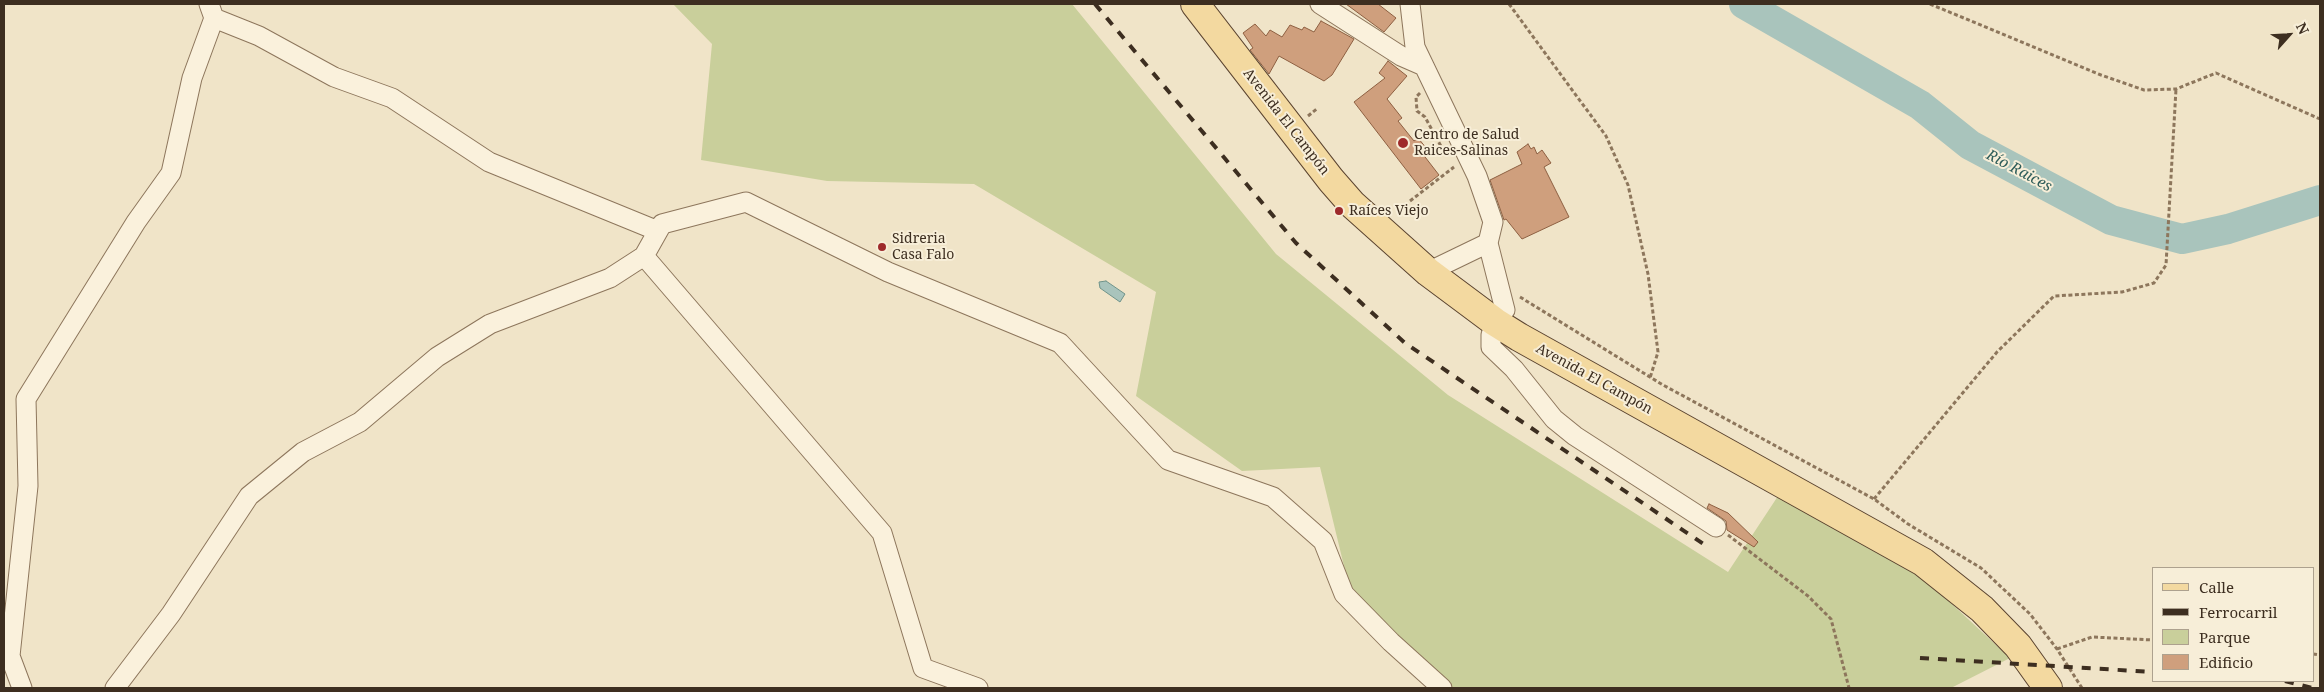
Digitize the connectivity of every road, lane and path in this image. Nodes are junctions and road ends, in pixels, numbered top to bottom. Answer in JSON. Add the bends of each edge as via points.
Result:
{"nodes":[{"id":1,"x":1195,"y":4,"type":"edge"},
{"id":2,"x":1320,"y":4,"type":"edge"},
{"id":3,"x":1410,"y":4,"type":"edge"},
{"id":4,"x":1509,"y":4,"type":"edge"},
{"id":5,"x":1930,"y":4,"type":"edge"},
{"id":6,"x":211,"y":11,"type":"edge"},
{"id":7,"x":1424,"y":66,"type":"junction"},
{"id":8,"x":2176,"y":89,"type":"junction"},
{"id":9,"x":1416,"y":97,"type":"dead end"},
{"id":10,"x":1318,"y":108,"type":"dead end"},
{"id":11,"x":1310,"y":115,"type":"dead end"},
{"id":12,"x":2320,"y":119,"type":"edge"},
{"id":13,"x":1444,"y":151,"type":"dead end"},
{"id":14,"x":1449,"y":159,"type":"dead end"},
{"id":15,"x":1458,"y":164,"type":"dead end"},
{"id":16,"x":1453,"y":168,"type":"junction"},
{"id":17,"x":1410,"y":201,"type":"dead end"},
{"id":18,"x":658,"y":231,"type":"junction"},
{"id":19,"x":1488,"y":243,"type":"junction"},
{"id":20,"x":644,"y":256,"type":"junction"},
{"id":21,"x":1428,"y":272,"type":"junction"},
{"id":22,"x":1495,"y":322,"type":"junction"},
{"id":23,"x":1650,"y":378,"type":"dead end"},
{"id":24,"x":1874,"y":499,"type":"dead end"},
{"id":25,"x":1716,"y":527,"type":"joint"},
{"id":26,"x":2152,"y":640,"type":"edge"},
{"id":27,"x":2057,"y":649,"type":"dead end"},
{"id":28,"x":22,"y":688,"type":"edge"},
{"id":29,"x":115,"y":688,"type":"edge"},
{"id":30,"x":978,"y":688,"type":"edge"},
{"id":31,"x":1442,"y":688,"type":"edge"},
{"id":32,"x":1849,"y":688,"type":"edge"},
{"id":33,"x":2048,"y":688,"type":"edge"}],
"edges":[{"from":1,"to":21,"type":"main road","name":"Avenida El Campón","via":[[1336,186]]},
{"from":2,"to":7,"type":"street","via":[[1400,56]]},
{"from":3,"to":7,"type":"street","via":[[1415,47]]},
{"from":4,"to":23,"type":"path","via":[[1606,136],[1628,185],[1648,274],[1657,342],[1658,352]]},
{"from":5,"to":8,"type":"path","via":[[2144,90]]},
{"from":6,"to":18,"type":"street","via":[[334,77],[392,98],[489,162]]},
{"from":6,"to":28,"type":"street","via":[[171,173],[136,222],[26,399],[28,486],[10,656]]},
{"from":7,"to":19,"type":"street","via":[[1477,176],[1493,222]]},
{"from":8,"to":12,"type":"path","via":[[2216,73]]},
{"from":8,"to":24,"type":"path","via":[[2166,265],[2154,283],[2122,292],[2054,296],[1997,352]]},
{"from":9,"to":13,"type":"path","via":[[1417,111],[1425,117]]},
{"from":10,"to":11,"type":"path"},
{"from":14,"to":16,"type":"path"},
{"from":15,"to":16,"type":"path"},
{"from":16,"to":17,"type":"path"},
{"from":18,"to":20,"type":"street"},
{"from":18,"to":31,"type":"street","via":[[662,224],[746,202],[888,272],[1060,343],[1168,460],[1273,497],[1323,541],[1344,594]]},
{"from":19,"to":21,"type":"street"},
{"from":19,"to":22,"type":"street","via":[[1504,310]]},
{"from":20,"to":29,"type":"street","via":[[610,278],[490,324],[437,357],[360,422],[303,452],[249,496],[172,614]]},
{"from":20,"to":30,"type":"street","via":[[882,533],[923,668]]},
{"from":21,"to":22,"type":"main road","name":"Avenida El Campón"},
{"from":22,"to":25,"type":"street","via":[[1491,348],[1514,369],[1554,419]]},
{"from":22,"to":33,"type":"main road","name":"Avenida El Campón","via":[[1923,562],[1982,609],[2018,646]]},
{"from":25,"to":32,"type":"path","via":[[1808,596],[1831,619]]},
{"from":26,"to":27,"type":"path","via":[[2092,637]]}]}
